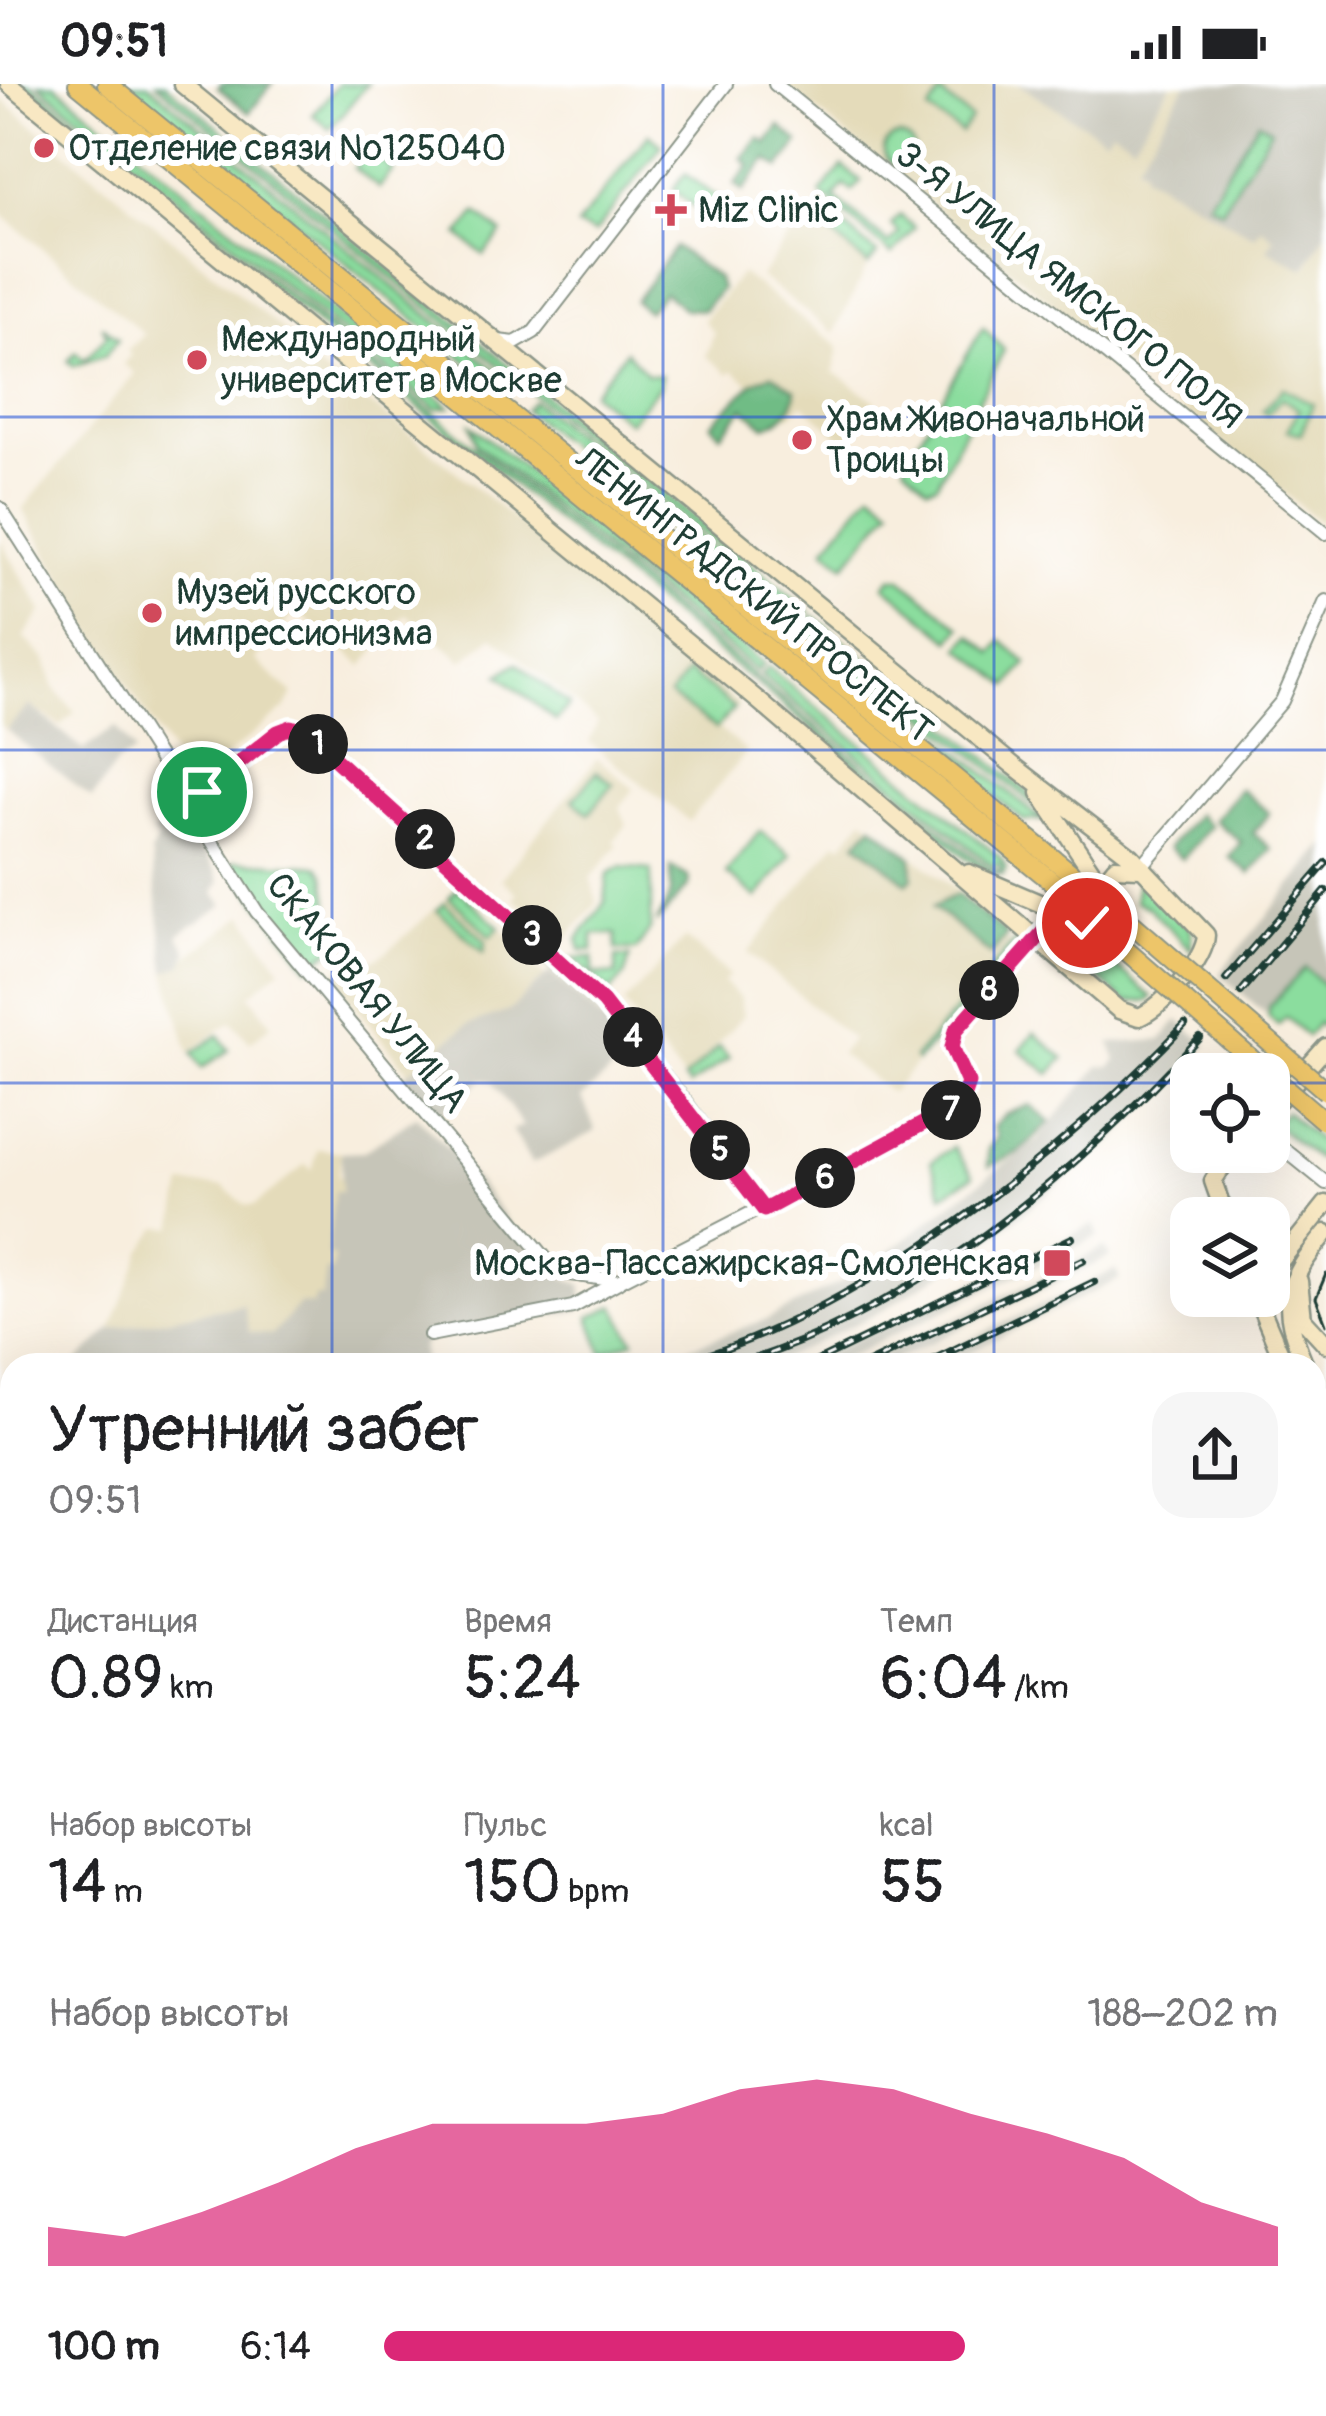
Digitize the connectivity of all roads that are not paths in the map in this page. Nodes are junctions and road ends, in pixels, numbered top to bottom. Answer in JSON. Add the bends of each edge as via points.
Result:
{"nodes":[{"id":1,"x":9,"y":84,"type":"edge"},
{"id":2,"x":78,"y":84,"type":"edge"},
{"id":3,"x":107,"y":84,"type":"edge"},
{"id":4,"x":182,"y":84,"type":"edge"},
{"id":5,"x":726,"y":84,"type":"edge"},
{"id":6,"x":775,"y":84,"type":"edge"},
{"id":7,"x":534,"y":332,"type":"junction"},
{"id":8,"x":496,"y":341,"type":"junction"},
{"id":9,"x":536,"y":373,"type":"junction"},
{"id":10,"x":0,"y":508,"type":"edge"},
{"id":11,"x":1326,"y":533,"type":"edge"},
{"id":12,"x":1326,"y":601,"type":"edge"},
{"id":13,"x":1014,"y":766,"type":"junction"},
{"id":14,"x":185,"y":804,"type":"junction"},
{"id":15,"x":952,"y":863,"type":"junction"},
{"id":16,"x":1140,"y":868,"type":"junction"},
{"id":17,"x":1118,"y":910,"type":"junction"},
{"id":18,"x":1087,"y":923,"type":"junction"},
{"id":19,"x":1106,"y":933,"type":"junction"},
{"id":20,"x":1043,"y":945,"type":"junction"},
{"id":21,"x":1326,"y":1047,"type":"edge"},
{"id":22,"x":1290,"y":1087,"type":"edge"},
{"id":23,"x":1326,"y":1091,"type":"edge"},
{"id":24,"x":1326,"y":1123,"type":"edge"},
{"id":25,"x":1290,"y":1154,"type":"edge"},
{"id":26,"x":1326,"y":1183,"type":"edge"},
{"id":27,"x":1326,"y":1204,"type":"edge"},
{"id":28,"x":764,"y":1210,"type":"junction"},
{"id":29,"x":1326,"y":1233,"type":"edge"},
{"id":30,"x":1290,"y":1249,"type":"edge"},
{"id":31,"x":1303,"y":1263,"type":"junction"},
{"id":32,"x":617,"y":1281,"type":"junction"},
{"id":33,"x":1266,"y":1317,"type":"edge"},
{"id":34,"x":430,"y":1335,"type":"dead end"},
{"id":35,"x":1326,"y":1344,"type":"edge"},
{"id":36,"x":1280,"y":1353,"type":"edge"},
{"id":37,"x":1302,"y":1353,"type":"edge"}],
"edges":[{"from":1,"to":15,"type":"main road"},
{"from":2,"to":19,"type":"main road","name":"ЛЕНИНГРАДСКИЙ ПРОСПЕКТ"},
{"from":3,"to":17,"type":"main road","name":"ЛЕНИНГРАДСКИЙ ПРОСПЕКТ"},
{"from":4,"to":8,"type":"main road"},
{"from":5,"to":7,"type":"street"},
{"from":6,"to":11,"type":"street","name":"3-Я УЛИЦА ЯМСКОГО ПОЛЯ"},
{"from":7,"to":8,"type":"street","via":[[515,343]]},
{"from":7,"to":9,"type":"street"},
{"from":8,"to":9,"type":"main road"},
{"from":9,"to":13,"type":"main road"},
{"from":10,"to":14,"type":"street","name":"СКАКОВАЯ УЛИЦА"},
{"from":12,"to":16,"type":"street","via":[[1282,701]]},
{"from":13,"to":16,"type":"main road"},
{"from":13,"to":17,"type":"main road"},
{"from":14,"to":28,"type":"street","via":[[278,732],[304,731],[603,1002]]},
{"from":14,"to":32,"type":"street","name":"СКАКОВАЯ УЛИЦА","via":[[290,953],[550,1266]]},
{"from":15,"to":18,"type":"main road"},
{"from":15,"to":20,"type":"main road"},
{"from":16,"to":17,"type":"main road","via":[[1124,864],[1111,872],[1106,883]]},
{"from":16,"to":20,"type":"main road","via":[[1206,937],[1203,952],[1155,1008],[1124,1014]]},
{"from":17,"to":23,"type":"main road","name":"ЛЕНИНГРАДСКИЙ ПРОСПЕКТ","bridge":true},
{"from":18,"to":19,"type":"main road"},
{"from":18,"to":20,"type":"main road","via":[[1065,916],[1052,922]]},
{"from":19,"to":24,"type":"main road","name":"ЛЕНИНГРАДСКИЙ ПРОСПЕКТ","bridge":true},
{"from":20,"to":28,"type":"street","via":[[956,1030],[952,1047],[968,1083],[961,1103]]},
{"from":21,"to":22,"type":"main road"},
{"from":25,"to":26,"type":"street"},
{"from":27,"to":30,"type":"main road"},
{"from":28,"to":32,"type":"street"},
{"from":29,"to":31,"type":"main road"},
{"from":31,"to":35,"type":"main road","via":[[1300,1308]]},
{"from":31,"to":37,"type":"main road","via":[[1287,1304]]},
{"from":32,"to":34,"type":"street","via":[[573,1307]]},
{"from":33,"to":36,"type":"main road"}]}
